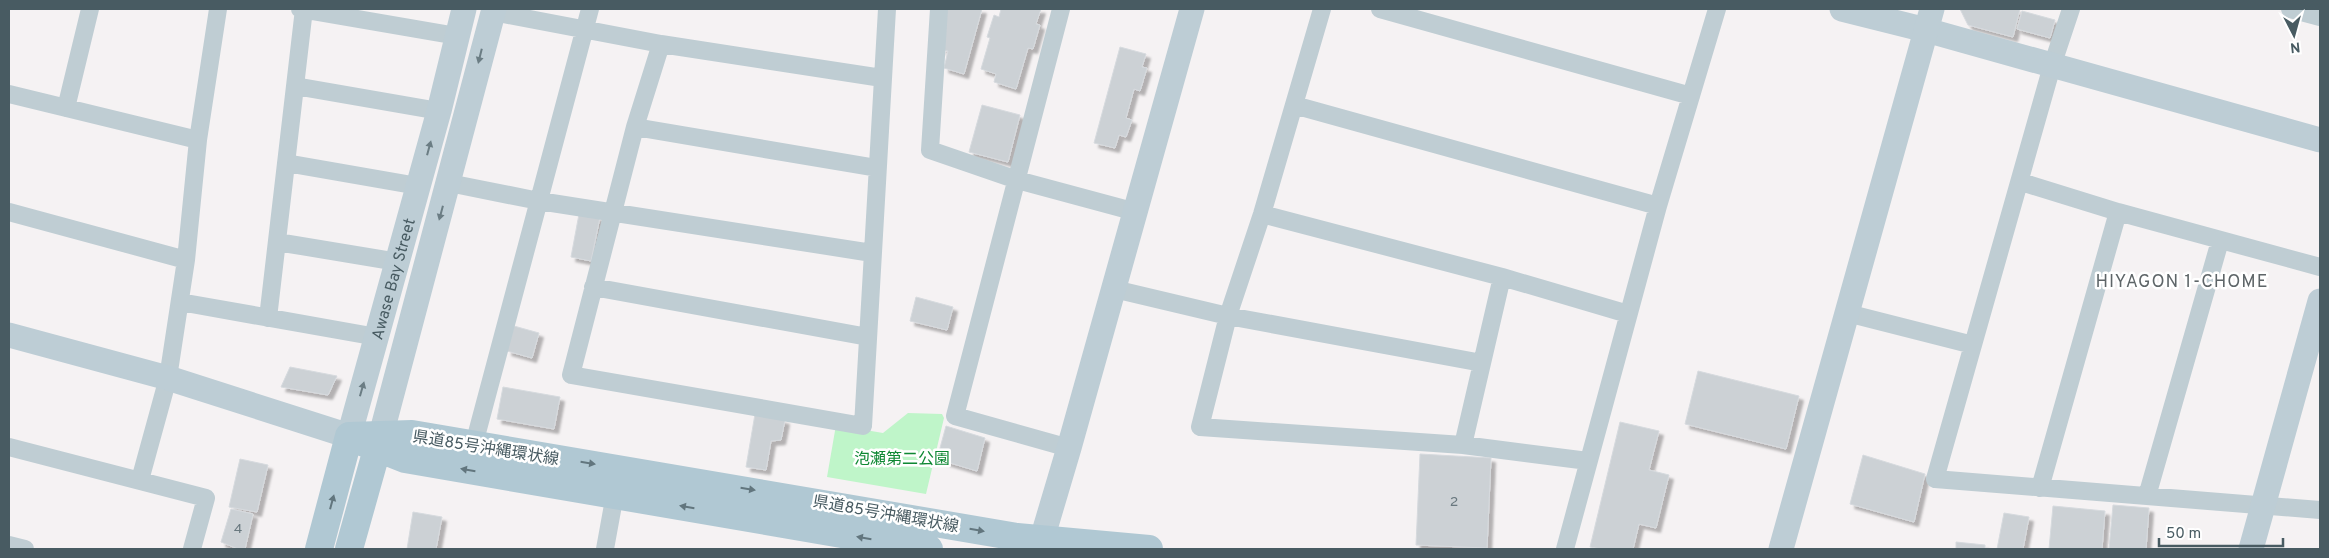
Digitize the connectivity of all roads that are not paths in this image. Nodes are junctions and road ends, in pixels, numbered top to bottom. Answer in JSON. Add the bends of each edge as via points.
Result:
{"nodes":[{"id":1,"x":90,"y":9,"type":"edge"},
{"id":2,"x":218,"y":9,"type":"edge"},
{"id":3,"x":302,"y":9,"type":"edge"},
{"id":4,"x":464,"y":9,"type":"edge"},
{"id":5,"x":590,"y":9,"type":"edge"},
{"id":6,"x":887,"y":9,"type":"edge"},
{"id":7,"x":939,"y":9,"type":"edge"},
{"id":8,"x":1061,"y":9,"type":"edge"},
{"id":9,"x":1192,"y":9,"type":"edge"},
{"id":10,"x":1322,"y":9,"type":"edge"},
{"id":11,"x":1380,"y":9,"type":"edge"},
{"id":12,"x":1717,"y":9,"type":"edge"},
{"id":13,"x":1842,"y":9,"type":"edge"},
{"id":14,"x":2071,"y":9,"type":"edge"},
{"id":15,"x":2290,"y":9,"type":"edge"},
{"id":16,"x":493,"y":11,"type":"edge"},
{"id":17,"x":381,"y":15,"type":"edge"},
{"id":18,"x":2320,"y":17,"type":"edge"},
{"id":19,"x":1929,"y":19,"type":"edge"},
{"id":20,"x":584,"y":28,"type":"junction"},
{"id":21,"x":457,"y":36,"type":"junction"},
{"id":22,"x":662,"y":44,"type":"junction"},
{"id":23,"x":2052,"y":66,"type":"junction"},
{"id":24,"x":882,"y":78,"type":"junction"},
{"id":25,"x":295,"y":86,"type":"junction"},
{"id":26,"x":9,"y":94,"type":"edge"},
{"id":27,"x":1691,"y":96,"type":"junction"},
{"id":28,"x":1294,"y":105,"type":"junction"},
{"id":29,"x":66,"y":108,"type":"junction"},
{"id":30,"x":439,"y":111,"type":"junction"},
{"id":31,"x":635,"y":128,"type":"junction"},
{"id":32,"x":198,"y":140,"type":"junction"},
{"id":33,"x":2320,"y":140,"type":"edge"},
{"id":34,"x":286,"y":163,"type":"junction"},
{"id":35,"x":877,"y":168,"type":"junction"},
{"id":36,"x":1017,"y":180,"type":"junction"},
{"id":37,"x":2021,"y":182,"type":"junction"},
{"id":38,"x":449,"y":183,"type":"junction"},
{"id":39,"x":418,"y":186,"type":"junction"},
{"id":40,"x":539,"y":201,"type":"junction"},
{"id":41,"x":1658,"y":206,"type":"junction"},
{"id":42,"x":9,"y":212,"type":"edge"},
{"id":43,"x":612,"y":212,"type":"junction"},
{"id":44,"x":1136,"y":212,"type":"junction"},
{"id":45,"x":2118,"y":212,"type":"junction"},
{"id":46,"x":1262,"y":214,"type":"junction"},
{"id":47,"x":2220,"y":241,"type":"junction"},
{"id":48,"x":277,"y":242,"type":"junction"},
{"id":49,"x":872,"y":253,"type":"junction"},
{"id":50,"x":186,"y":260,"type":"junction"},
{"id":51,"x":398,"y":262,"type":"junction"},
{"id":52,"x":2320,"y":267,"type":"edge"},
{"id":53,"x":1502,"y":277,"type":"junction"},
{"id":54,"x":593,"y":287,"type":"junction"},
{"id":55,"x":1114,"y":290,"type":"junction"},
{"id":56,"x":2320,"y":301,"type":"edge"},
{"id":57,"x":180,"y":302,"type":"junction"},
{"id":58,"x":1847,"y":313,"type":"junction"},
{"id":59,"x":1628,"y":314,"type":"junction"},
{"id":60,"x":1228,"y":316,"type":"junction"},
{"id":61,"x":268,"y":318,"type":"junction"},
{"id":62,"x":9,"y":335,"type":"edge"},
{"id":63,"x":377,"y":337,"type":"junction"},
{"id":64,"x":868,"y":337,"type":"junction"},
{"id":65,"x":1973,"y":345,"type":"junction"},
{"id":66,"x":1482,"y":363,"type":"junction"},
{"id":67,"x":168,"y":378,"type":"junction"},
{"id":68,"x":349,"y":436,"type":"junction"},
{"id":69,"x":379,"y":441,"type":"junction"},
{"id":70,"x":474,"y":444,"type":"junction"},
{"id":71,"x":1463,"y":445,"type":"junction"},
{"id":72,"x":9,"y":447,"type":"edge"},
{"id":73,"x":1070,"y":448,"type":"junction"},
{"id":74,"x":1588,"y":461,"type":"junction"},
{"id":75,"x":140,"y":480,"type":"junction"},
{"id":76,"x":2040,"y":488,"type":"junction"},
{"id":77,"x":615,"y":494,"type":"junction"},
{"id":78,"x":2147,"y":496,"type":"junction"},
{"id":79,"x":2262,"y":506,"type":"junction"},
{"id":80,"x":2320,"y":510,"type":"edge"},
{"id":81,"x":1040,"y":544,"type":"edge"},
{"id":82,"x":9,"y":545,"type":"edge"},
{"id":83,"x":914,"y":548,"type":"edge"},
{"id":84,"x":24,"y":549,"type":"edge"},
{"id":85,"x":192,"y":549,"type":"edge"},
{"id":86,"x":319,"y":549,"type":"edge"},
{"id":87,"x":349,"y":549,"type":"edge"},
{"id":88,"x":605,"y":549,"type":"edge"},
{"id":89,"x":1149,"y":549,"type":"edge"},
{"id":90,"x":1565,"y":549,"type":"edge"},
{"id":91,"x":1781,"y":549,"type":"edge"},
{"id":92,"x":2251,"y":549,"type":"edge"}],
"edges":[{"from":1,"to":29,"type":"street"},
{"from":2,"to":32,"type":"street"},
{"from":3,"to":17,"type":"street"},
{"from":3,"to":25,"type":"street"},
{"from":4,"to":21,"type":"street","name":"Awase Bay Street"},
{"from":5,"to":20,"type":"street"},
{"from":6,"to":24,"type":"street"},
{"from":7,"to":36,"type":"street","via":[[930,150]]},
{"from":8,"to":36,"type":"street"},
{"from":9,"to":44,"type":"street"},
{"from":10,"to":28,"type":"street"},
{"from":11,"to":27,"type":"street"},
{"from":12,"to":27,"type":"street"},
{"from":13,"to":19,"type":"street"},
{"from":14,"to":23,"type":"street"},
{"from":15,"to":18,"type":"street"},
{"from":16,"to":20,"type":"street"},
{"from":16,"to":38,"type":"street","name":"Awase Bay Street","one_way":true},
{"from":17,"to":21,"type":"street"},
{"from":19,"to":23,"type":"street"},
{"from":19,"to":58,"type":"street"},
{"from":20,"to":22,"type":"street"},
{"from":20,"to":40,"type":"street"},
{"from":21,"to":30,"type":"street","name":"Awase Bay Street"},
{"from":22,"to":24,"type":"street"},
{"from":22,"to":31,"type":"street"},
{"from":23,"to":33,"type":"street"},
{"from":23,"to":37,"type":"street"},
{"from":24,"to":35,"type":"street"},
{"from":25,"to":30,"type":"street"},
{"from":25,"to":34,"type":"street"},
{"from":26,"to":29,"type":"street"},
{"from":27,"to":41,"type":"street"},
{"from":28,"to":41,"type":"street"},
{"from":28,"to":46,"type":"street"},
{"from":29,"to":32,"type":"street"},
{"from":39,"to":30,"type":"street","name":"Awase Bay Street","one_way":true},
{"from":31,"to":35,"type":"street"},
{"from":31,"to":43,"type":"street"},
{"from":32,"to":50,"type":"street"},
{"from":34,"to":39,"type":"street"},
{"from":34,"to":48,"type":"street"},
{"from":35,"to":49,"type":"street"},
{"from":36,"to":44,"type":"street"},
{"from":36,"to":73,"type":"street","via":[[955,416]]},
{"from":37,"to":45,"type":"street"},
{"from":37,"to":65,"type":"street"},
{"from":38,"to":40,"type":"street"},
{"from":38,"to":69,"type":"street","name":"Awase Bay Street","one_way":true},
{"from":39,"to":51,"type":"street","name":"Awase Bay Street"},
{"from":40,"to":43,"type":"street"},
{"from":40,"to":70,"type":"street"},
{"from":41,"to":59,"type":"street"},
{"from":42,"to":50,"type":"street"},
{"from":43,"to":49,"type":"street"},
{"from":43,"to":54,"type":"street"},
{"from":44,"to":55,"type":"street"},
{"from":45,"to":47,"type":"street"},
{"from":45,"to":76,"type":"street"},
{"from":46,"to":53,"type":"street"},
{"from":46,"to":60,"type":"street"},
{"from":47,"to":52,"type":"street"},
{"from":47,"to":78,"type":"street"},
{"from":48,"to":51,"type":"street"},
{"from":48,"to":61,"type":"street"},
{"from":49,"to":64,"type":"street"},
{"from":50,"to":57,"type":"street"},
{"from":51,"to":63,"type":"street","name":"Awase Bay Street"},
{"from":53,"to":59,"type":"street"},
{"from":53,"to":66,"type":"street"},
{"from":54,"to":64,"type":"street"},
{"from":54,"to":64,"type":"street","via":[[571,376],[863,426]]},
{"from":55,"to":60,"type":"street"},
{"from":55,"to":73,"type":"street"},
{"from":56,"to":79,"type":"street"},
{"from":57,"to":61,"type":"street"},
{"from":57,"to":67,"type":"street"},
{"from":58,"to":65,"type":"street"},
{"from":58,"to":91,"type":"street"},
{"from":59,"to":74,"type":"street"},
{"from":60,"to":66,"type":"street"},
{"from":60,"to":71,"type":"street","via":[[1200,427]]},
{"from":61,"to":63,"type":"street"},
{"from":62,"to":67,"type":"street"},
{"from":68,"to":63,"type":"street","name":"Awase Bay Street","one_way":true},
{"from":65,"to":76,"type":"street","via":[[1935,479]]},
{"from":66,"to":71,"type":"street"},
{"from":67,"to":68,"type":"street"},
{"from":67,"to":75,"type":"street"},
{"from":68,"to":69,"type":"main road","name":"県道85号沖縄環状線"},
{"from":86,"to":68,"type":"main road","name":"Awase Bay Street","one_way":true},
{"from":69,"to":70,"type":"main road","name":"県道85号沖縄環状線","via":[[412,434]]},
{"from":77,"to":69,"type":"main road","name":"県道85号沖縄環状線","one_way":true,"via":[[405,459]]},
{"from":69,"to":87,"type":"main road","name":"Awase Bay Street"},
{"from":70,"to":81,"type":"main road","name":"県道85号沖縄環状線","one_way":true},
{"from":71,"to":74,"type":"street"},
{"from":72,"to":75,"type":"street"},
{"from":73,"to":81,"type":"street"},
{"from":74,"to":90,"type":"street"},
{"from":75,"to":85,"type":"street","via":[[206,498]]},
{"from":76,"to":78,"type":"street"},
{"from":83,"to":77,"type":"main road","name":"県道85号沖縄環状線","one_way":true},
{"from":77,"to":88,"type":"street"},
{"from":78,"to":79,"type":"street"},
{"from":79,"to":80,"type":"street"},
{"from":79,"to":92,"type":"street"},
{"from":81,"to":89,"type":"main road","name":"県道85号沖縄環状線"},
{"from":82,"to":84,"type":"street"}]}
